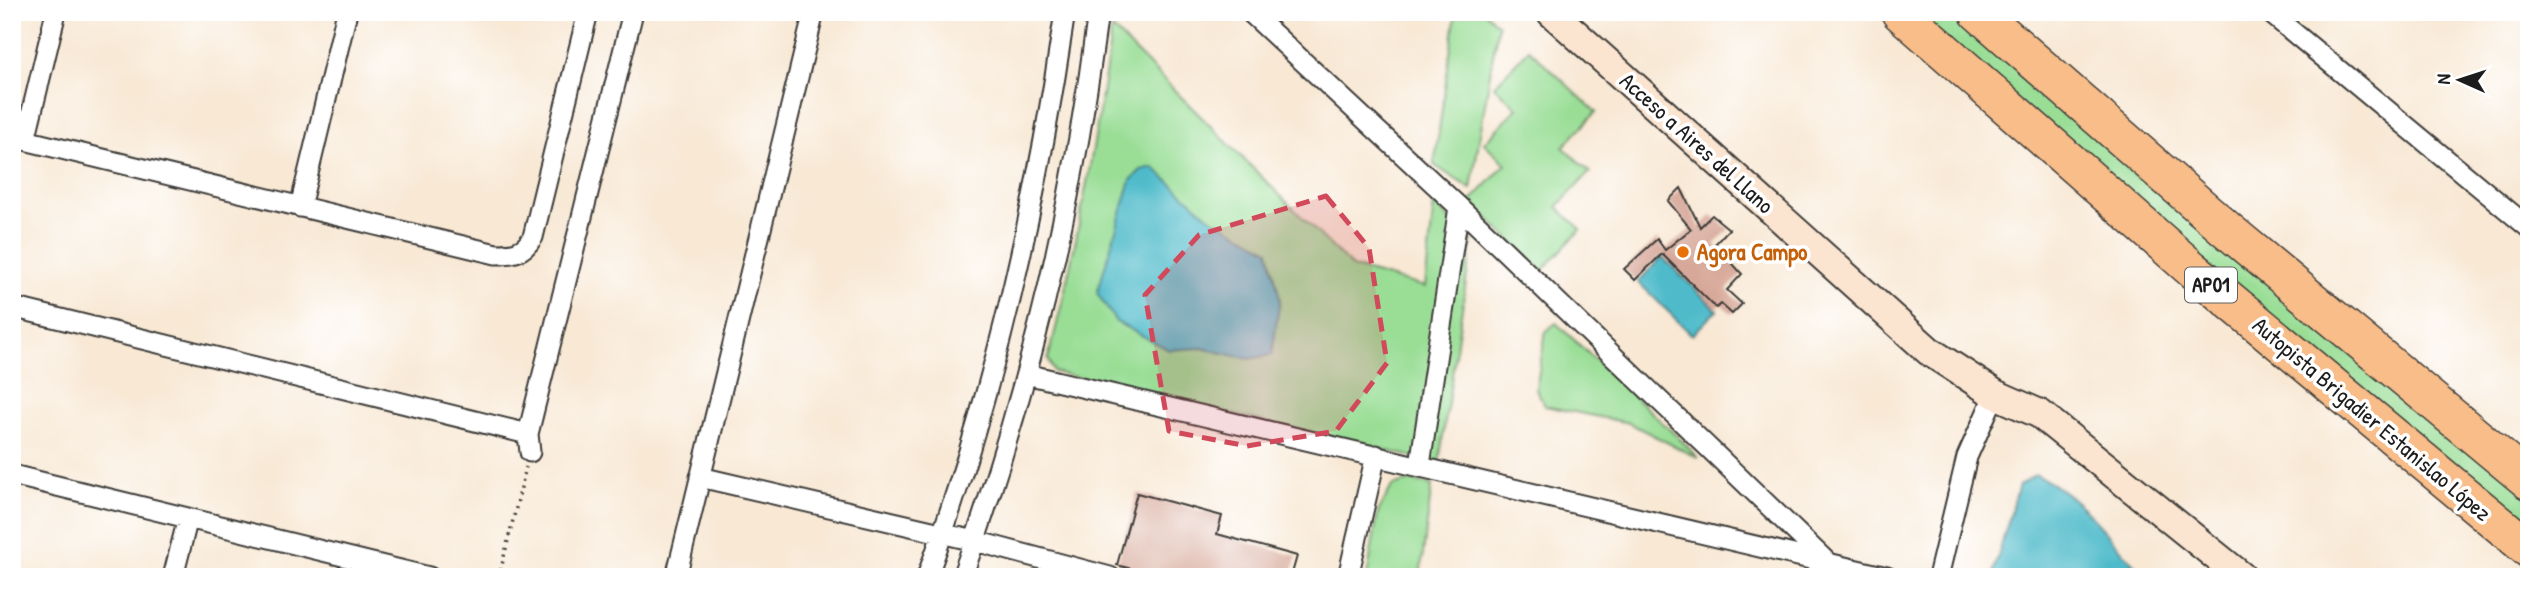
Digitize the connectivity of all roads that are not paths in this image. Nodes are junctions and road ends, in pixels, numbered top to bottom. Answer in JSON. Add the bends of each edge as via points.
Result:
{"nodes":[{"id":1,"x":56,"y":12,"type":"edge"},
{"id":2,"x":347,"y":12,"type":"edge"},
{"id":3,"x":588,"y":12,"type":"edge"},
{"id":4,"x":633,"y":12,"type":"edge"},
{"id":5,"x":814,"y":12,"type":"edge"},
{"id":6,"x":1065,"y":12,"type":"edge"},
{"id":7,"x":1098,"y":12,"type":"edge"},
{"id":8,"x":1250,"y":12,"type":"edge"},
{"id":9,"x":1551,"y":12,"type":"edge"},
{"id":10,"x":1900,"y":12,"type":"edge"},
{"id":11,"x":1978,"y":12,"type":"edge"},
{"id":12,"x":2269,"y":12,"type":"edge"},
{"id":13,"x":19,"y":138,"type":"edge"},
{"id":14,"x":300,"y":207,"type":"junction"},
{"id":15,"x":1460,"y":207,"type":"junction"},
{"id":16,"x":2529,"y":228,"type":"edge"},
{"id":17,"x":12,"y":307,"type":"edge"},
{"id":18,"x":1026,"y":374,"type":"junction"},
{"id":19,"x":1995,"y":394,"type":"junction"},
{"id":20,"x":1376,"y":455,"type":"junction"},
{"id":21,"x":1420,"y":465,"type":"junction"},
{"id":22,"x":12,"y":475,"type":"edge"},
{"id":23,"x":700,"y":477,"type":"junction"},
{"id":24,"x":2529,"y":481,"type":"edge"},
{"id":25,"x":188,"y":517,"type":"junction"},
{"id":26,"x":941,"y":535,"type":"junction"},
{"id":27,"x":975,"y":541,"type":"junction"},
{"id":28,"x":2529,"y":549,"type":"edge"},
{"id":29,"x":1828,"y":563,"type":"junction"},
{"id":30,"x":173,"y":577,"type":"edge"},
{"id":31,"x":429,"y":577,"type":"edge"},
{"id":32,"x":676,"y":577,"type":"edge"},
{"id":33,"x":927,"y":577,"type":"edge"},
{"id":34,"x":962,"y":577,"type":"edge"},
{"id":35,"x":1110,"y":577,"type":"edge"},
{"id":36,"x":1348,"y":577,"type":"edge"},
{"id":37,"x":1887,"y":577,"type":"edge"},
{"id":38,"x":1938,"y":577,"type":"edge"},
{"id":39,"x":2242,"y":577,"type":"edge"}],
"edges":[{"from":1,"to":13,"type":"street"},
{"from":2,"to":14,"type":"street"},
{"from":3,"to":14,"type":"street","via":[[533,237],[526,248],[496,254]]},
{"from":4,"to":17,"type":"street","via":[[529,443]]},
{"from":5,"to":23,"type":"street"},
{"from":6,"to":26,"type":"street","via":[[1032,205],[1005,328]]},
{"from":7,"to":18,"type":"street","via":[[1075,153]]},
{"from":8,"to":15,"type":"street"},
{"from":9,"to":19,"type":"street","name":"Acceso a Aires del Llano","via":[[1929,351]]},
{"from":10,"to":28,"type":"highway","name":"Autopista Brigadier Estanislao López","number":"AP01","via":[[2192,269]]},
{"from":11,"to":24,"type":"highway","number":"AP01","via":[[2225,228]]},
{"from":12,"to":16,"type":"street"},
{"from":13,"to":14,"type":"street"},
{"from":15,"to":21,"type":"street"},
{"from":15,"to":29,"type":"street"},
{"from":18,"to":20,"type":"street"},
{"from":18,"to":27,"type":"street"},
{"from":19,"to":38,"type":"street","via":[[1967,457]]},
{"from":19,"to":39,"type":"street","name":"Acceso a Aires del Llano","via":[[2040,414]]},
{"from":20,"to":21,"type":"street"},
{"from":20,"to":36,"type":"street"},
{"from":21,"to":29,"type":"street"},
{"from":22,"to":25,"type":"street"},
{"from":23,"to":26,"type":"street"},
{"from":23,"to":32,"type":"street"},
{"from":25,"to":30,"type":"street"},
{"from":25,"to":31,"type":"street"},
{"from":26,"to":27,"type":"street"},
{"from":26,"to":33,"type":"street"},
{"from":27,"to":34,"type":"street"},
{"from":27,"to":35,"type":"street"},
{"from":29,"to":37,"type":"street"}]}
